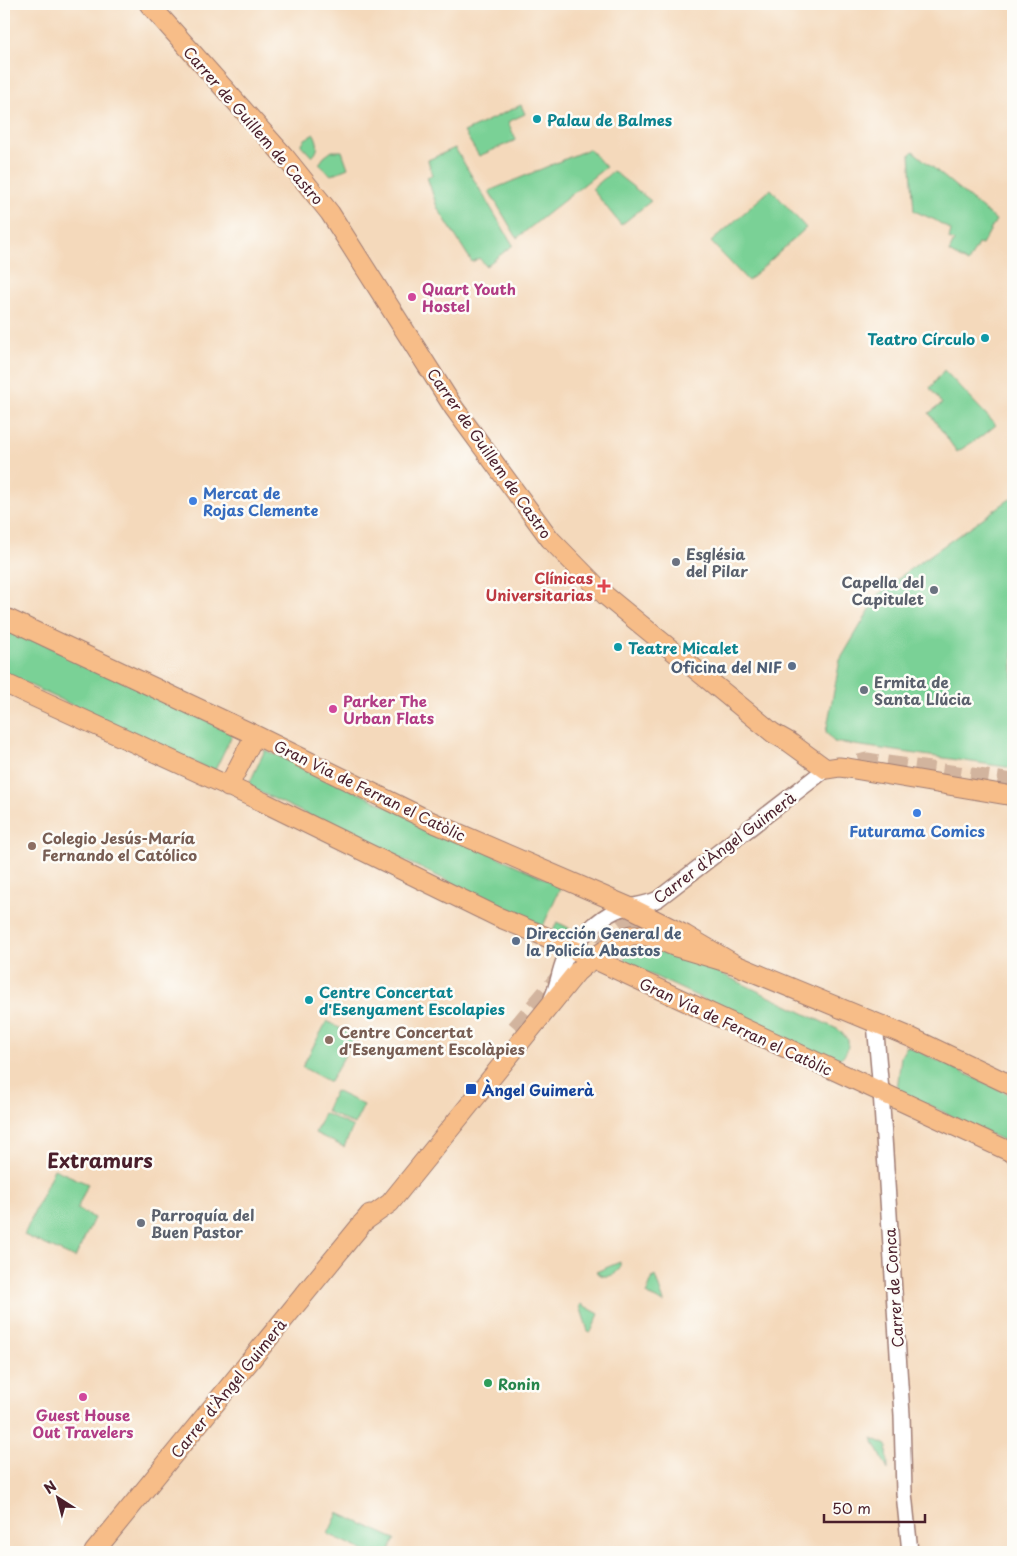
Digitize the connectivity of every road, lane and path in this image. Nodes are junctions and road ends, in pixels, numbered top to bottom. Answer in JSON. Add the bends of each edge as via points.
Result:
{"nodes":[{"id":1,"x":149,"y":4,"type":"edge"},
{"id":2,"x":4,"y":617,"type":"edge"},
{"id":3,"x":4,"y":683,"type":"edge"},
{"id":4,"x":255,"y":735,"type":"junction"},
{"id":5,"x":826,"y":769,"type":"junction"},
{"id":6,"x":228,"y":787,"type":"junction"},
{"id":7,"x":1013,"y":796,"type":"edge"},
{"id":8,"x":629,"y":907,"type":"junction"},
{"id":9,"x":571,"y":949,"type":"junction"},
{"id":10,"x":592,"y":959,"type":"junction"},
{"id":11,"x":736,"y":965,"type":"junction"},
{"id":12,"x":549,"y":1006,"type":"junction"},
{"id":13,"x":875,"y":1023,"type":"junction"},
{"id":14,"x":516,"y":1029,"type":"tunnel mouth"},
{"id":15,"x":1013,"y":1086,"type":"edge"},
{"id":16,"x":881,"y":1091,"type":"junction"},
{"id":17,"x":1013,"y":1153,"type":"edge"},
{"id":18,"x":362,"y":1223,"type":"junction"},
{"id":19,"x":94,"y":1552,"type":"edge"},
{"id":20,"x":910,"y":1552,"type":"edge"}],
"edges":[{"from":1,"to":5,"type":"main road","name":"Carrer de Guillem de Castro","via":[[285,157],[330,214],[454,408],[550,539],[606,596],[773,732]]},
{"from":2,"to":4,"type":"main road","name":"Gran Via de Ferran el Catòlic"},
{"from":3,"to":6,"type":"main road"},
{"from":4,"to":6,"type":"main road"},
{"from":4,"to":8,"type":"main road","name":"Gran Via de Ferran el Catòlic","via":[[430,821]]},
{"from":5,"to":7,"type":"main road","via":[[848,768]]},
{"from":5,"to":8,"type":"street","name":"Carrer d'Àngel Guimerà","via":[[658,899]]},
{"from":6,"to":9,"type":"main road","name":"Gran Via de Ferran el Catòlic"},
{"from":8,"to":9,"type":"street","name":"Carrer d'Àngel Guimerà","via":[[604,917]]},
{"from":8,"to":11,"type":"main road","name":"Gran Via de Ferran el Catòlic"},
{"from":9,"to":10,"type":"main road","name":"Gran Via de Ferran el Catòlic"},
{"from":9,"to":12,"type":"street","name":"Carrer d'Àngel Guimerà"},
{"from":10,"to":11,"type":"main road","name":"Gran Via de Ferran el Catòlic","via":[[620,940],[639,935]]},
{"from":10,"to":12,"type":"main road","name":"Carrer d'Àngel Guimerà"},
{"from":10,"to":16,"type":"main road","name":"Gran Via de Ferran el Catòlic"},
{"from":11,"to":13,"type":"main road","name":"Gran Via de Ferran el Catòlic"},
{"from":12,"to":18,"type":"main road","name":"Carrer d'Àngel Guimerà","via":[[390,1203]]},
{"from":13,"to":15,"type":"main road","name":"Gran Via de Ferran el Catòlic"},
{"from":13,"to":16,"type":"street","name":"Carrer de Conca"},
{"from":14,"to":18,"type":"main road","name":"Carrer d'Àngel Guimerà"},
{"from":16,"to":17,"type":"main road","name":"Gran Via de Ferran el Catòlic"},
{"from":16,"to":20,"type":"street","name":"Carrer de Conca"},
{"from":18,"to":19,"type":"main road","name":"Carrer d'Àngel Guimerà"}]}
